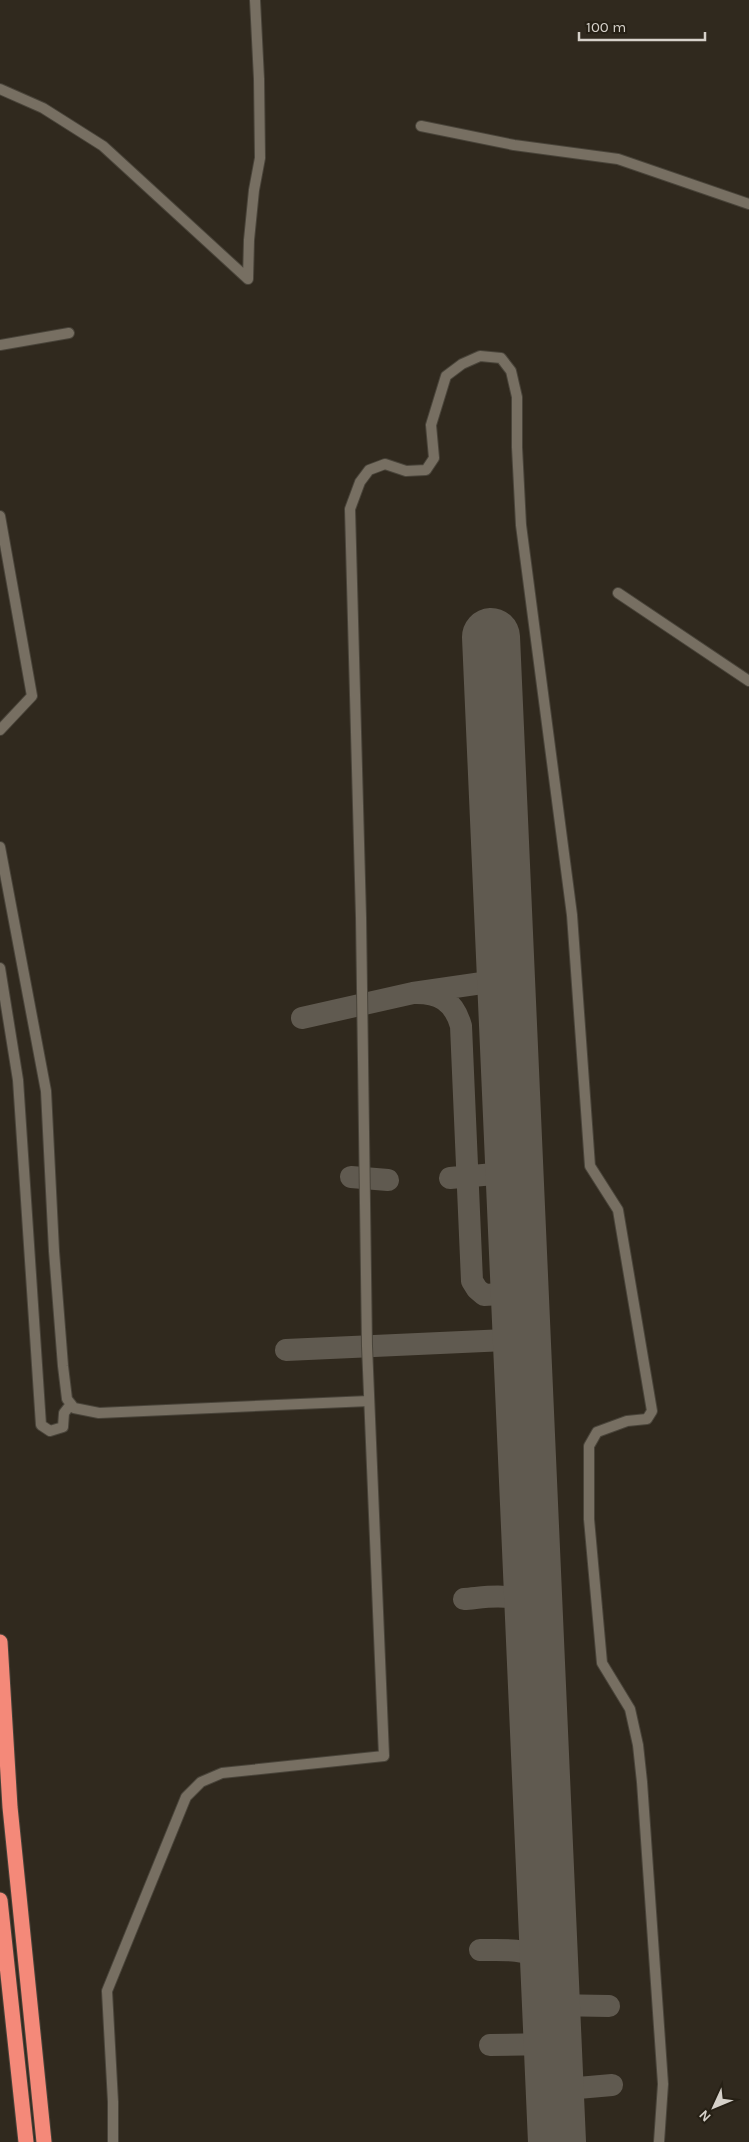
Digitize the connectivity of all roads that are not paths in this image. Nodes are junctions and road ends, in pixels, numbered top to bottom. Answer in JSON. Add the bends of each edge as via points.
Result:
{"nodes":[{"id":1,"x":255,"y":0,"type":"edge"},
{"id":2,"x":0,"y":89,"type":"edge"},
{"id":3,"x":420,"y":126,"type":"dead end"},
{"id":4,"x":749,"y":204,"type":"edge"},
{"id":5,"x":70,"y":333,"type":"dead end"},
{"id":6,"x":0,"y":345,"type":"edge"},
{"id":7,"x":0,"y":516,"type":"edge"},
{"id":8,"x":618,"y":593,"type":"dead end"},
{"id":9,"x":749,"y":681,"type":"edge"},
{"id":10,"x":0,"y":730,"type":"edge"},
{"id":11,"x":0,"y":847,"type":"edge"},
{"id":12,"x":0,"y":968,"type":"edge"},
{"id":13,"x":369,"y":1401,"type":"junction"},
{"id":14,"x":71,"y":1404,"type":"junction"},
{"id":15,"x":0,"y":1642,"type":"edge"},
{"id":16,"x":5,"y":1807,"type":"edge"},
{"id":17,"x":0,"y":1900,"type":"edge"},
{"id":18,"x":26,"y":2142,"type":"edge"},
{"id":19,"x":44,"y":2142,"type":"edge"},
{"id":20,"x":113,"y":2142,"type":"edge"},
{"id":21,"x":659,"y":2142,"type":"edge"}],
"edges":[{"from":1,"to":2,"type":"street","via":[[260,158],[249,240],[248,279],[103,146],[44,108]]},
{"from":3,"to":4,"type":"street","via":[[618,159]]},
{"from":5,"to":6,"type":"street"},
{"from":7,"to":10,"type":"street","via":[[32,696]]},
{"from":8,"to":9,"type":"street"},
{"from":11,"to":14,"type":"street","via":[[46,1091],[62,1366],[67,1399]]},
{"from":12,"to":14,"type":"street","via":[[18,1080],[41,1425],[50,1431],[63,1427],[64,1413]]},
{"from":13,"to":14,"type":"street","via":[[99,1413],[74,1408]]},
{"from":13,"to":20,"type":"street","via":[[384,1756],[222,1772],[201,1782],[186,1797],[107,1991],[114,2102]]},
{"from":13,"to":21,"type":"street","via":[[350,509],[360,482],[369,470],[385,464],[406,471],[426,470],[434,458],[431,425],[446,376],[480,356],[501,358],[511,371],[517,397],[516,447],[521,526],[572,915],[590,1166],[618,1210],[652,1411],[647,1419],[626,1421],[597,1432],[588,1446],[589,1510],[602,1663],[630,1709],[642,1782],[663,2084]]},
{"from":15,"to":16,"type":"highway"},
{"from":16,"to":19,"type":"highway"},
{"from":17,"to":18,"type":"highway"}]}
